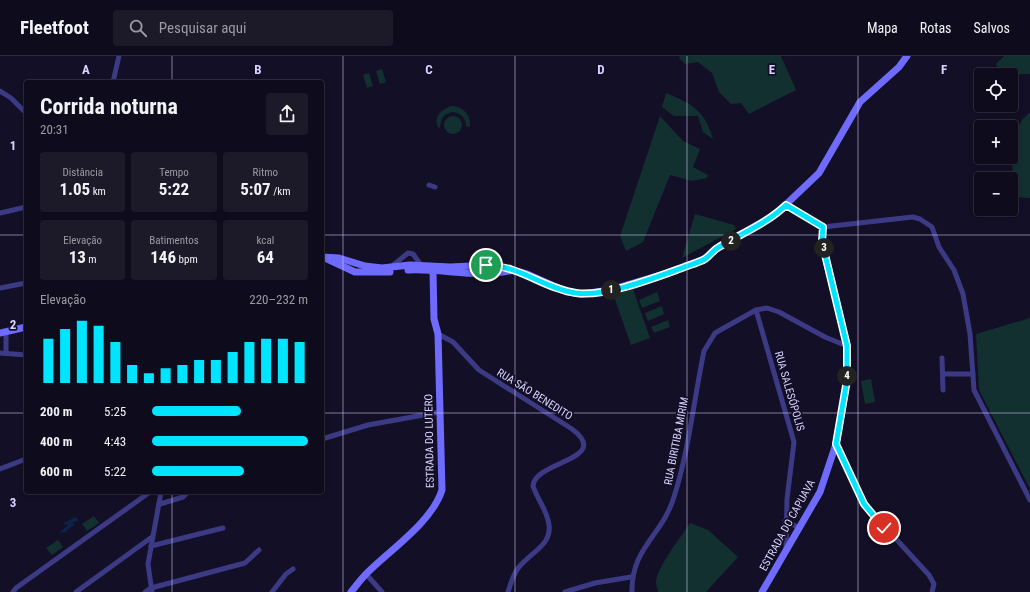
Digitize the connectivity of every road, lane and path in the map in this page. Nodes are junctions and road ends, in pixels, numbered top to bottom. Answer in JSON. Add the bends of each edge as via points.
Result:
{"nodes":[{"id":1,"x":119,"y":56,"type":"edge"},
{"id":2,"x":907,"y":56,"type":"edge"},
{"id":3,"x":113,"y":80,"type":"edge"},
{"id":4,"x":0,"y":91,"type":"edge"},
{"id":5,"x":24,"y":110,"type":"edge"},
{"id":6,"x":786,"y":205,"type":"junction"},
{"id":7,"x":24,"y":207,"type":"edge"},
{"id":8,"x":0,"y":213,"type":"edge"},
{"id":9,"x":823,"y":227,"type":"junction"},
{"id":10,"x":324,"y":257,"type":"edge"},
{"id":11,"x":324,"y":258,"type":"edge"},
{"id":12,"x":358,"y":264,"type":"junction"},
{"id":13,"x":421,"y":265,"type":"junction"},
{"id":14,"x":489,"y":265,"type":"junction"},
{"id":15,"x":391,"y":267,"type":"junction"},
{"id":16,"x":514,"y":270,"type":"junction"},
{"id":17,"x":355,"y":272,"type":"junction"},
{"id":18,"x":434,"y":272,"type":"junction"},
{"id":19,"x":489,"y":273,"type":"junction"},
{"id":20,"x":24,"y":283,"type":"edge"},
{"id":21,"x":0,"y":288,"type":"edge"},
{"id":22,"x":756,"y":310,"type":"junction"},
{"id":23,"x":24,"y":327,"type":"edge"},
{"id":24,"x":3,"y":332,"type":"edge"},
{"id":25,"x":438,"y":334,"type":"junction"},
{"id":26,"x":847,"y":346,"type":"junction"},
{"id":27,"x":0,"y":349,"type":"edge"},
{"id":28,"x":2,"y":353,"type":"edge"},
{"id":29,"x":24,"y":356,"type":"edge"},
{"id":30,"x":942,"y":358,"type":"dead end"},
{"id":31,"x":943,"y":374,"type":"junction"},
{"id":32,"x":973,"y":374,"type":"junction"},
{"id":33,"x":943,"y":390,"type":"dead end"},
{"id":34,"x":440,"y":412,"type":"junction"},
{"id":35,"x":324,"y":438,"type":"edge"},
{"id":36,"x":836,"y":444,"type":"junction"},
{"id":37,"x":24,"y":460,"type":"edge"},
{"id":38,"x":0,"y":467,"type":"edge"},
{"id":39,"x":147,"y":494,"type":"edge"},
{"id":40,"x":161,"y":494,"type":"edge"},
{"id":41,"x":186,"y":494,"type":"edge"},
{"id":42,"x":1030,"y":500,"type":"edge"},
{"id":43,"x":160,"y":504,"type":"junction"},
{"id":44,"x":785,"y":521,"type":"junction"},
{"id":45,"x":223,"y":528,"type":"dead end"},
{"id":46,"x":800,"y":528,"type":"junction"},
{"id":47,"x":152,"y":537,"type":"junction"},
{"id":48,"x":151,"y":546,"type":"junction"},
{"id":49,"x":260,"y":550,"type":"dead end"},
{"id":50,"x":786,"y":550,"type":"junction"},
{"id":51,"x":292,"y":569,"type":"dead end"},
{"id":52,"x":366,"y":574,"type":"junction"},
{"id":53,"x":631,"y":578,"type":"junction"},
{"id":54,"x":152,"y":590,"type":"edge"},
{"id":55,"x":13,"y":592,"type":"edge"},
{"id":56,"x":76,"y":592,"type":"edge"},
{"id":57,"x":145,"y":592,"type":"edge"},
{"id":58,"x":272,"y":592,"type":"edge"},
{"id":59,"x":351,"y":592,"type":"edge"},
{"id":60,"x":382,"y":592,"type":"edge"},
{"id":61,"x":508,"y":592,"type":"edge"},
{"id":62,"x":565,"y":592,"type":"edge"},
{"id":63,"x":632,"y":592,"type":"edge"},
{"id":64,"x":762,"y":592,"type":"edge"},
{"id":65,"x":932,"y":592,"type":"edge"}],
"edges":[{"from":1,"to":3,"type":"street"},
{"from":2,"to":6,"type":"main road","via":[[899,67],[860,102],[819,173]]},
{"from":4,"to":5,"type":"street"},
{"from":6,"to":9,"type":"main road"},
{"from":6,"to":16,"type":"main road","via":[[764,223],[717,248],[704,259],[610,290],[574,293]]},
{"from":7,"to":8,"type":"street"},
{"from":9,"to":26,"type":"main road","name":"ESTRADA DO CAPUAVA","via":[[822,242]]},
{"from":9,"to":32,"type":"street","via":[[913,217],[929,223],[934,230],[939,248],[960,281],[970,334]]},
{"from":10,"to":12,"type":"main road","via":[[339,258]]},
{"from":11,"to":17,"type":"main road"},
{"from":12,"to":15,"type":"main road"},
{"from":12,"to":17,"type":"main road","via":[[354,267]]},
{"from":13,"to":14,"type":"main road"},
{"from":13,"to":15,"type":"main road"},
{"from":13,"to":15,"type":"street","via":[[413,254],[406,253]]},
{"from":14,"to":16,"type":"main road"},
{"from":14,"to":19,"type":"main road"},
{"from":16,"to":19,"type":"main road"},
{"from":17,"to":18,"type":"main road"},
{"from":18,"to":19,"type":"main road"},
{"from":18,"to":25,"type":"main road","name":"ESTRADA DO LUTERO","via":[[434,319]]},
{"from":20,"to":21,"type":"street"},
{"from":22,"to":26,"type":"street","via":[[773,309]]},
{"from":22,"to":44,"type":"street","name":"RUA SALESÓPOLIS","via":[[794,442]]},
{"from":22,"to":53,"type":"street","name":"RUA BIRITIBA MIRIM","via":[[715,333],[704,351],[674,499],[660,527],[640,554]]},
{"from":23,"to":24,"type":"main road"},
{"from":24,"to":28,"type":"street"},
{"from":25,"to":34,"type":"main road","name":"ESTRADA DO LUTERO"},
{"from":25,"to":61,"type":"street","name":"RUA SÃO BENEDITO","via":[[453,342],[479,370],[578,434],[583,446],[579,454],[535,477],[533,486],[548,519],[549,535],[545,543],[520,565]]},
{"from":26,"to":36,"type":"main road","name":"ESTRADA DO CAPUAVA","via":[[847,380]]},
{"from":27,"to":28,"type":"street"},
{"from":28,"to":29,"type":"street"},
{"from":30,"to":31,"type":"street"},
{"from":31,"to":32,"type":"street"},
{"from":31,"to":33,"type":"street"},
{"from":32,"to":42,"type":"street","via":[[977,398]]},
{"from":34,"to":35,"type":"street","via":[[374,424]]},
{"from":34,"to":52,"type":"main road","name":"ESTRADA DO LUTERO","via":[[442,490],[439,498],[430,513]]},
{"from":36,"to":46,"type":"main road","name":"ESTRADA DO CAPUAVA","via":[[820,492]]},
{"from":36,"to":65,"type":"street","via":[[864,504],[929,575],[934,584]]},
{"from":37,"to":38,"type":"street"},
{"from":39,"to":55,"type":"street"},
{"from":40,"to":43,"type":"street"},
{"from":41,"to":43,"type":"street"},
{"from":43,"to":47,"type":"street"},
{"from":44,"to":46,"type":"street"},
{"from":44,"to":50,"type":"street","name":"RUA SALESÓPOLIS"},
{"from":45,"to":48,"type":"street"},
{"from":46,"to":50,"type":"main road","name":"ESTRADA DO CAPUAVA"},
{"from":47,"to":48,"type":"street"},
{"from":47,"to":56,"type":"street"},
{"from":48,"to":54,"type":"street","via":[[148,564]]},
{"from":49,"to":54,"type":"street","via":[[245,563]]},
{"from":50,"to":64,"type":"main road","name":"ESTRADA DO CAPUAVA"},
{"from":51,"to":58,"type":"street"},
{"from":52,"to":59,"type":"main road","name":"ESTRADA DO LUTERO"},
{"from":52,"to":60,"type":"street"},
{"from":53,"to":62,"type":"street","via":[[595,583]]},
{"from":53,"to":63,"type":"street","name":"RUA BIRITIBA MIRIM"},
{"from":54,"to":57,"type":"street"}]}
